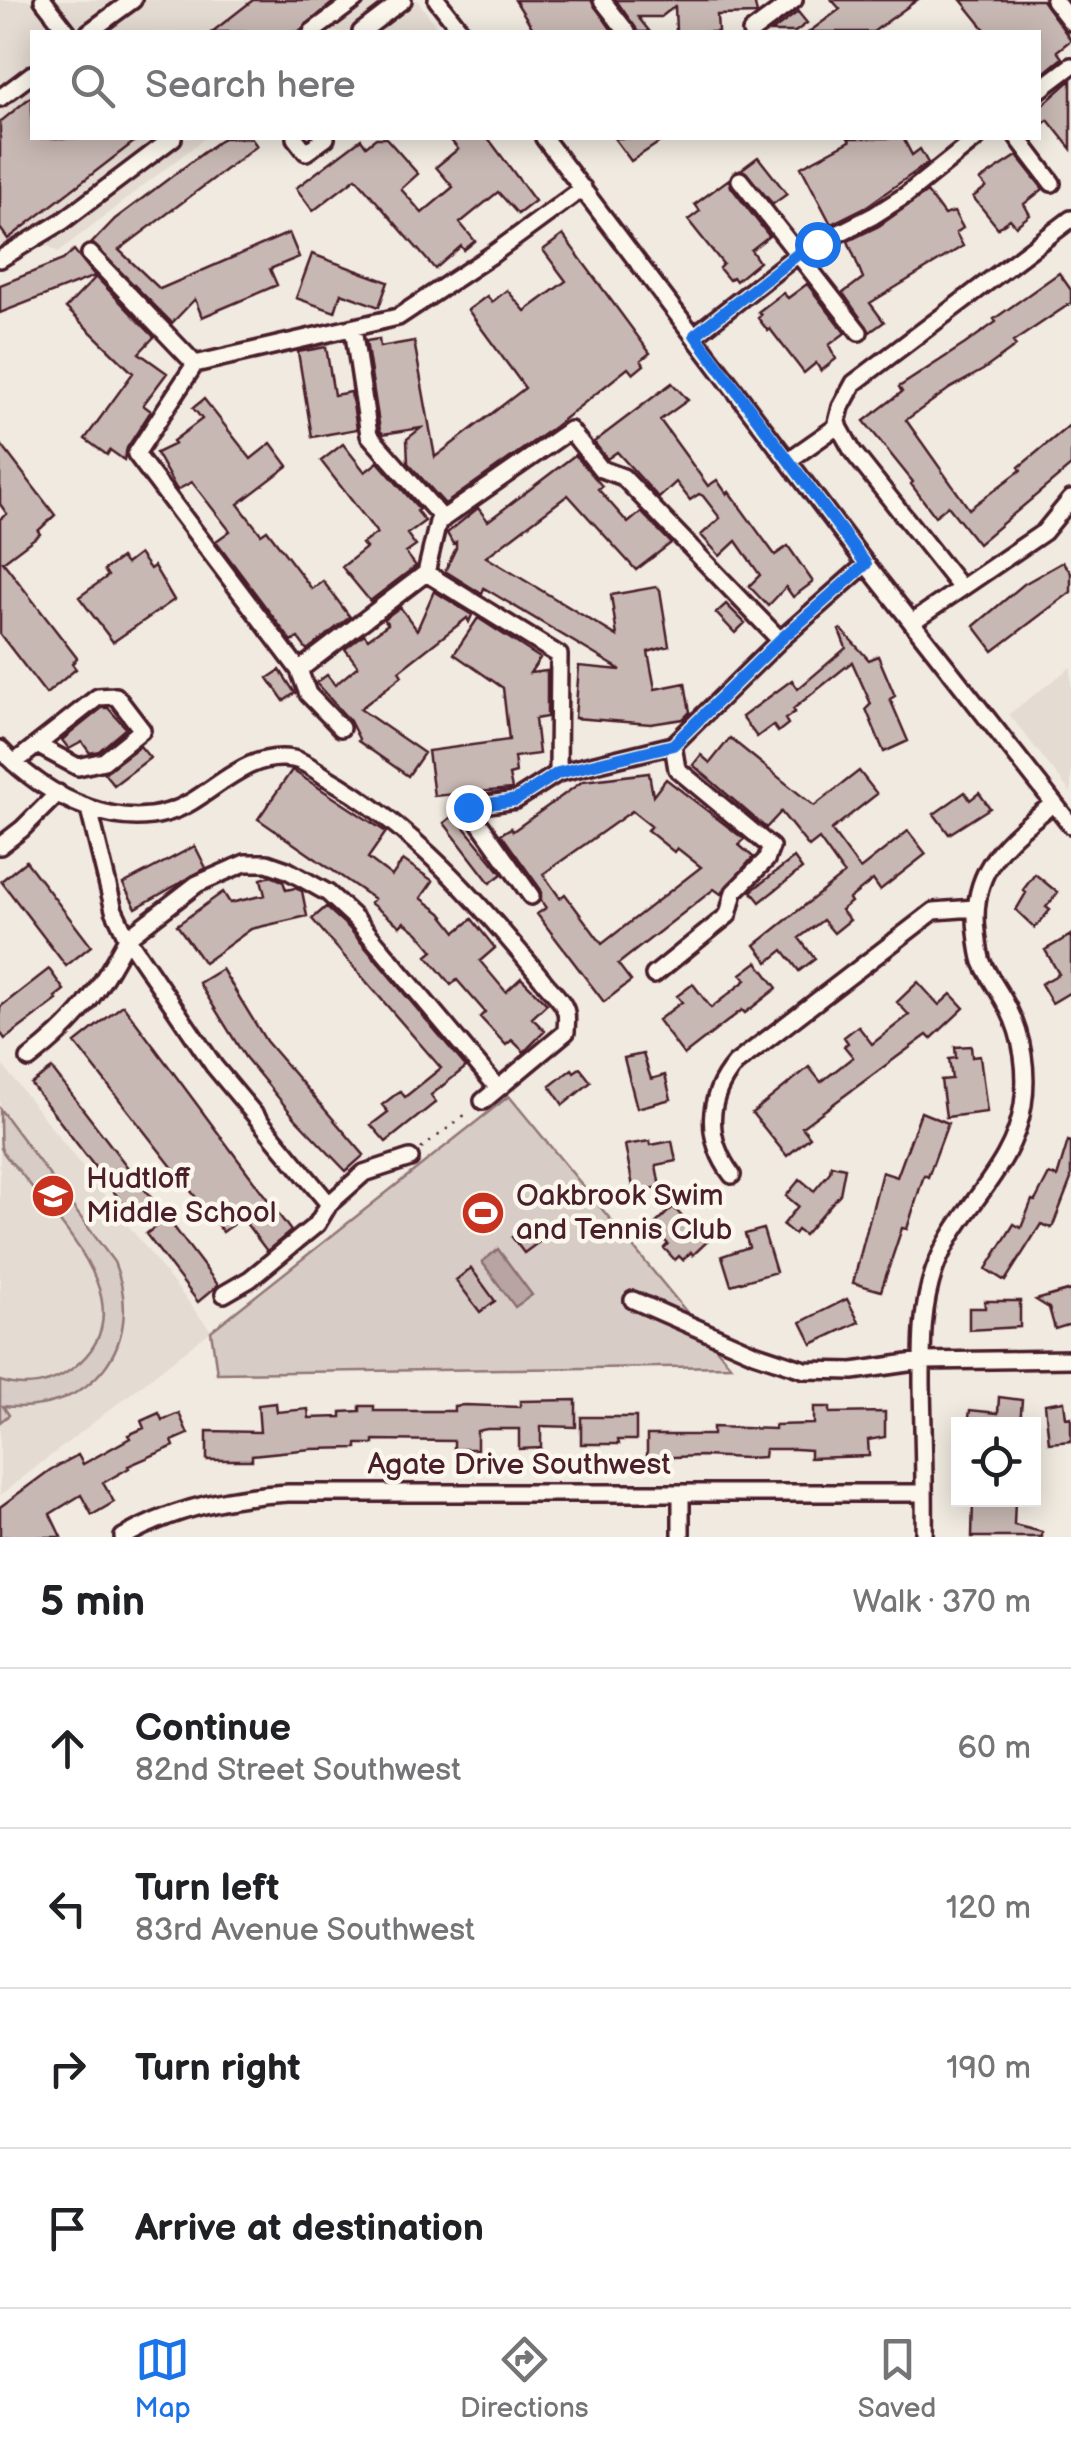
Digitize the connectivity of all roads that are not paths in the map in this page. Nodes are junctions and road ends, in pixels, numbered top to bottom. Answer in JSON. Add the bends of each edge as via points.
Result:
{"nodes":[{"id":1,"x":133,"y":0,"type":"edge"},
{"id":2,"x":355,"y":0,"type":"edge"},
{"id":3,"x":403,"y":0,"type":"edge"},
{"id":4,"x":437,"y":0,"type":"edge"},
{"id":5,"x":602,"y":0,"type":"edge"},
{"id":6,"x":794,"y":0,"type":"edge"},
{"id":7,"x":1054,"y":0,"type":"edge"},
{"id":8,"x":46,"y":1,"type":"edge"},
{"id":9,"x":1071,"y":22,"type":"edge"},
{"id":10,"x":67,"y":30,"type":"edge"},
{"id":11,"x":92,"y":30,"type":"edge"},
{"id":12,"x":317,"y":30,"type":"edge"},
{"id":13,"x":364,"y":30,"type":"edge"},
{"id":14,"x":460,"y":30,"type":"edge"},
{"id":15,"x":625,"y":30,"type":"edge"},
{"id":16,"x":754,"y":30,"type":"edge"},
{"id":17,"x":1071,"y":66,"type":"edge"},
{"id":18,"x":30,"y":76,"type":"edge"},
{"id":19,"x":1041,"y":89,"type":"edge"},
{"id":20,"x":0,"y":98,"type":"edge"},
{"id":21,"x":170,"y":140,"type":"edge"},
{"id":22,"x":297,"y":140,"type":"edge"},
{"id":23,"x":323,"y":140,"type":"edge"},
{"id":24,"x":546,"y":140,"type":"edge"},
{"id":25,"x":975,"y":140,"type":"edge"},
{"id":26,"x":1020,"y":140,"type":"edge"},
{"id":27,"x":740,"y":180,"type":"dead end"},
{"id":28,"x":1052,"y":183,"type":"dead end"},
{"id":29,"x":583,"y":188,"type":"junction"},
{"id":30,"x":1070,"y":222,"type":"edge"},
{"id":31,"x":90,"y":254,"type":"dead end"},
{"id":32,"x":798,"y":254,"type":"junction"},
{"id":33,"x":0,"y":259,"type":"edge"},
{"id":34,"x":354,"y":328,"type":"junction"},
{"id":35,"x":859,"y":332,"type":"dead end"},
{"id":36,"x":695,"y":335,"type":"junction"},
{"id":37,"x":195,"y":364,"type":"junction"},
{"id":38,"x":838,"y":425,"type":"junction"},
{"id":39,"x":789,"y":460,"type":"junction"},
{"id":40,"x":1071,"y":500,"type":"edge"},
{"id":41,"x":443,"y":519,"type":"junction"},
{"id":42,"x":866,"y":564,"type":"junction"},
{"id":43,"x":426,"y":573,"type":"junction"},
{"id":44,"x":961,"y":588,"type":"junction"},
{"id":45,"x":912,"y":622,"type":"junction"},
{"id":46,"x":780,"y":640,"type":"junction"},
{"id":47,"x":298,"y":670,"type":"junction"},
{"id":48,"x":341,"y":728,"type":"dead end"},
{"id":49,"x":37,"y":745,"type":"junction"},
{"id":50,"x":673,"y":745,"type":"junction"},
{"id":51,"x":0,"y":749,"type":"edge"},
{"id":52,"x":14,"y":763,"type":"junction"},
{"id":53,"x":558,"y":773,"type":"junction"},
{"id":54,"x":58,"y":794,"type":"junction"},
{"id":55,"x":1054,"y":802,"type":"junction"},
{"id":56,"x":89,"y":809,"type":"junction"},
{"id":57,"x":1071,"y":825,"type":"edge"},
{"id":58,"x":0,"y":846,"type":"edge"},
{"id":59,"x":531,"y":896,"type":"dead end"},
{"id":60,"x":976,"y":908,"type":"junction"},
{"id":61,"x":127,"y":938,"type":"junction"},
{"id":62,"x":654,"y":975,"type":"dead end"},
{"id":63,"x":29,"y":1059,"type":"dead end"},
{"id":64,"x":497,"y":1086,"type":"junction"},
{"id":65,"x":484,"y":1101,"type":"road end"},
{"id":66,"x":410,"y":1158,"type":"road end"},
{"id":67,"x":732,"y":1175,"type":"dead end"},
{"id":68,"x":329,"y":1204,"type":"junction"},
{"id":69,"x":224,"y":1294,"type":"dead end"},
{"id":70,"x":632,"y":1300,"type":"dead end"},
{"id":71,"x":1071,"y":1359,"type":"edge"},
{"id":72,"x":922,"y":1361,"type":"junction"},
{"id":73,"x":680,"y":1492,"type":"junction"},
{"id":74,"x":923,"y":1493,"type":"junction"},
{"id":75,"x":123,"y":1537,"type":"edge"},
{"id":76,"x":681,"y":1537,"type":"edge"},
{"id":77,"x":924,"y":1537,"type":"edge"}],
"edges":[{"from":1,"to":11,"type":"street"},
{"from":2,"to":12,"type":"street"},
{"from":3,"to":13,"type":"street"},
{"from":4,"to":14,"type":"street"},
{"from":5,"to":15,"type":"street"},
{"from":6,"to":16,"type":"street"},
{"from":7,"to":9,"type":"street"},
{"from":8,"to":10,"type":"street"},
{"from":17,"to":19,"type":"street"},
{"from":18,"to":20,"type":"street"},
{"from":21,"to":33,"type":"street"},
{"from":22,"to":23,"type":"street","via":[[306,152]]},
{"from":24,"to":29,"type":"street"},
{"from":25,"to":32,"type":"street","via":[[874,216]]},
{"from":26,"to":28,"type":"street"},
{"from":27,"to":32,"type":"street"},
{"from":29,"to":34,"type":"street","via":[[398,317]]},
{"from":29,"to":36,"type":"street"},
{"from":30,"to":38,"type":"street","via":[[854,383]]},
{"from":31,"to":37,"type":"street"},
{"from":32,"to":35,"type":"street"},
{"from":32,"to":36,"type":"street"},
{"from":34,"to":37,"type":"street"},
{"from":34,"to":41,"type":"street","via":[[369,435]]},
{"from":36,"to":39,"type":"street"},
{"from":37,"to":47,"type":"street","via":[[136,454]]},
{"from":38,"to":39,"type":"street"},
{"from":38,"to":44,"type":"street"},
{"from":39,"to":42,"type":"street"},
{"from":40,"to":44,"type":"street","via":[[1044,532]]},
{"from":41,"to":43,"type":"street"},
{"from":41,"to":46,"type":"street","via":[[570,430],[601,469],[623,477]]},
{"from":42,"to":45,"type":"street"},
{"from":42,"to":46,"type":"street"},
{"from":43,"to":47,"type":"street"},
{"from":43,"to":53,"type":"street","via":[[560,655]]},
{"from":44,"to":45,"type":"street"},
{"from":45,"to":55,"type":"street"},
{"from":46,"to":50,"type":"street"},
{"from":47,"to":48,"type":"street","via":[[308,694]]},
{"from":49,"to":49,"type":"street","via":[[98,697],[116,696],[142,730],[104,762],[78,767]]},
{"from":49,"to":52,"type":"street"},
{"from":50,"to":53,"type":"street"},
{"from":50,"to":62,"type":"street","via":[[677,769],[771,847],[734,892],[728,915]]},
{"from":51,"to":52,"type":"street"},
{"from":52,"to":54,"type":"street"},
{"from":53,"to":59,"type":"street","via":[[516,800],[468,807]]},
{"from":54,"to":56,"type":"street"},
{"from":54,"to":58,"type":"street"},
{"from":55,"to":57,"type":"street"},
{"from":55,"to":60,"type":"street","via":[[996,856],[976,890]]},
{"from":56,"to":61,"type":"street"},
{"from":56,"to":64,"type":"street","via":[[154,816],[190,803],[257,761],[295,759],[346,788],[400,828],[566,1010],[566,1032]]},
{"from":60,"to":67,"type":"street","via":[[934,911],[724,1076],[712,1109],[714,1144]]},
{"from":60,"to":72,"type":"street","via":[[981,960],[1019,1037],[1023,1108],[997,1173],[940,1256],[922,1322]]},
{"from":61,"to":63,"type":"street","via":[[98,992]]},
{"from":61,"to":64,"type":"street","via":[[196,884],[245,863],[287,870],[356,919]]},
{"from":61,"to":68,"type":"street","via":[[214,1066]]},
{"from":64,"to":65,"type":"street"},
{"from":66,"to":68,"type":"street","via":[[364,1173]]},
{"from":68,"to":69,"type":"street","via":[[317,1224]]},
{"from":70,"to":72,"type":"street","via":[[806,1370]]},
{"from":71,"to":72,"type":"street"},
{"from":72,"to":74,"type":"street"},
{"from":73,"to":74,"type":"street","name":"Agate Drive Southwest"},
{"from":73,"to":75,"type":"street","name":"Agate Drive Southwest","via":[[260,1495],[179,1512]]},
{"from":73,"to":76,"type":"street"},
{"from":74,"to":77,"type":"street"}]}
